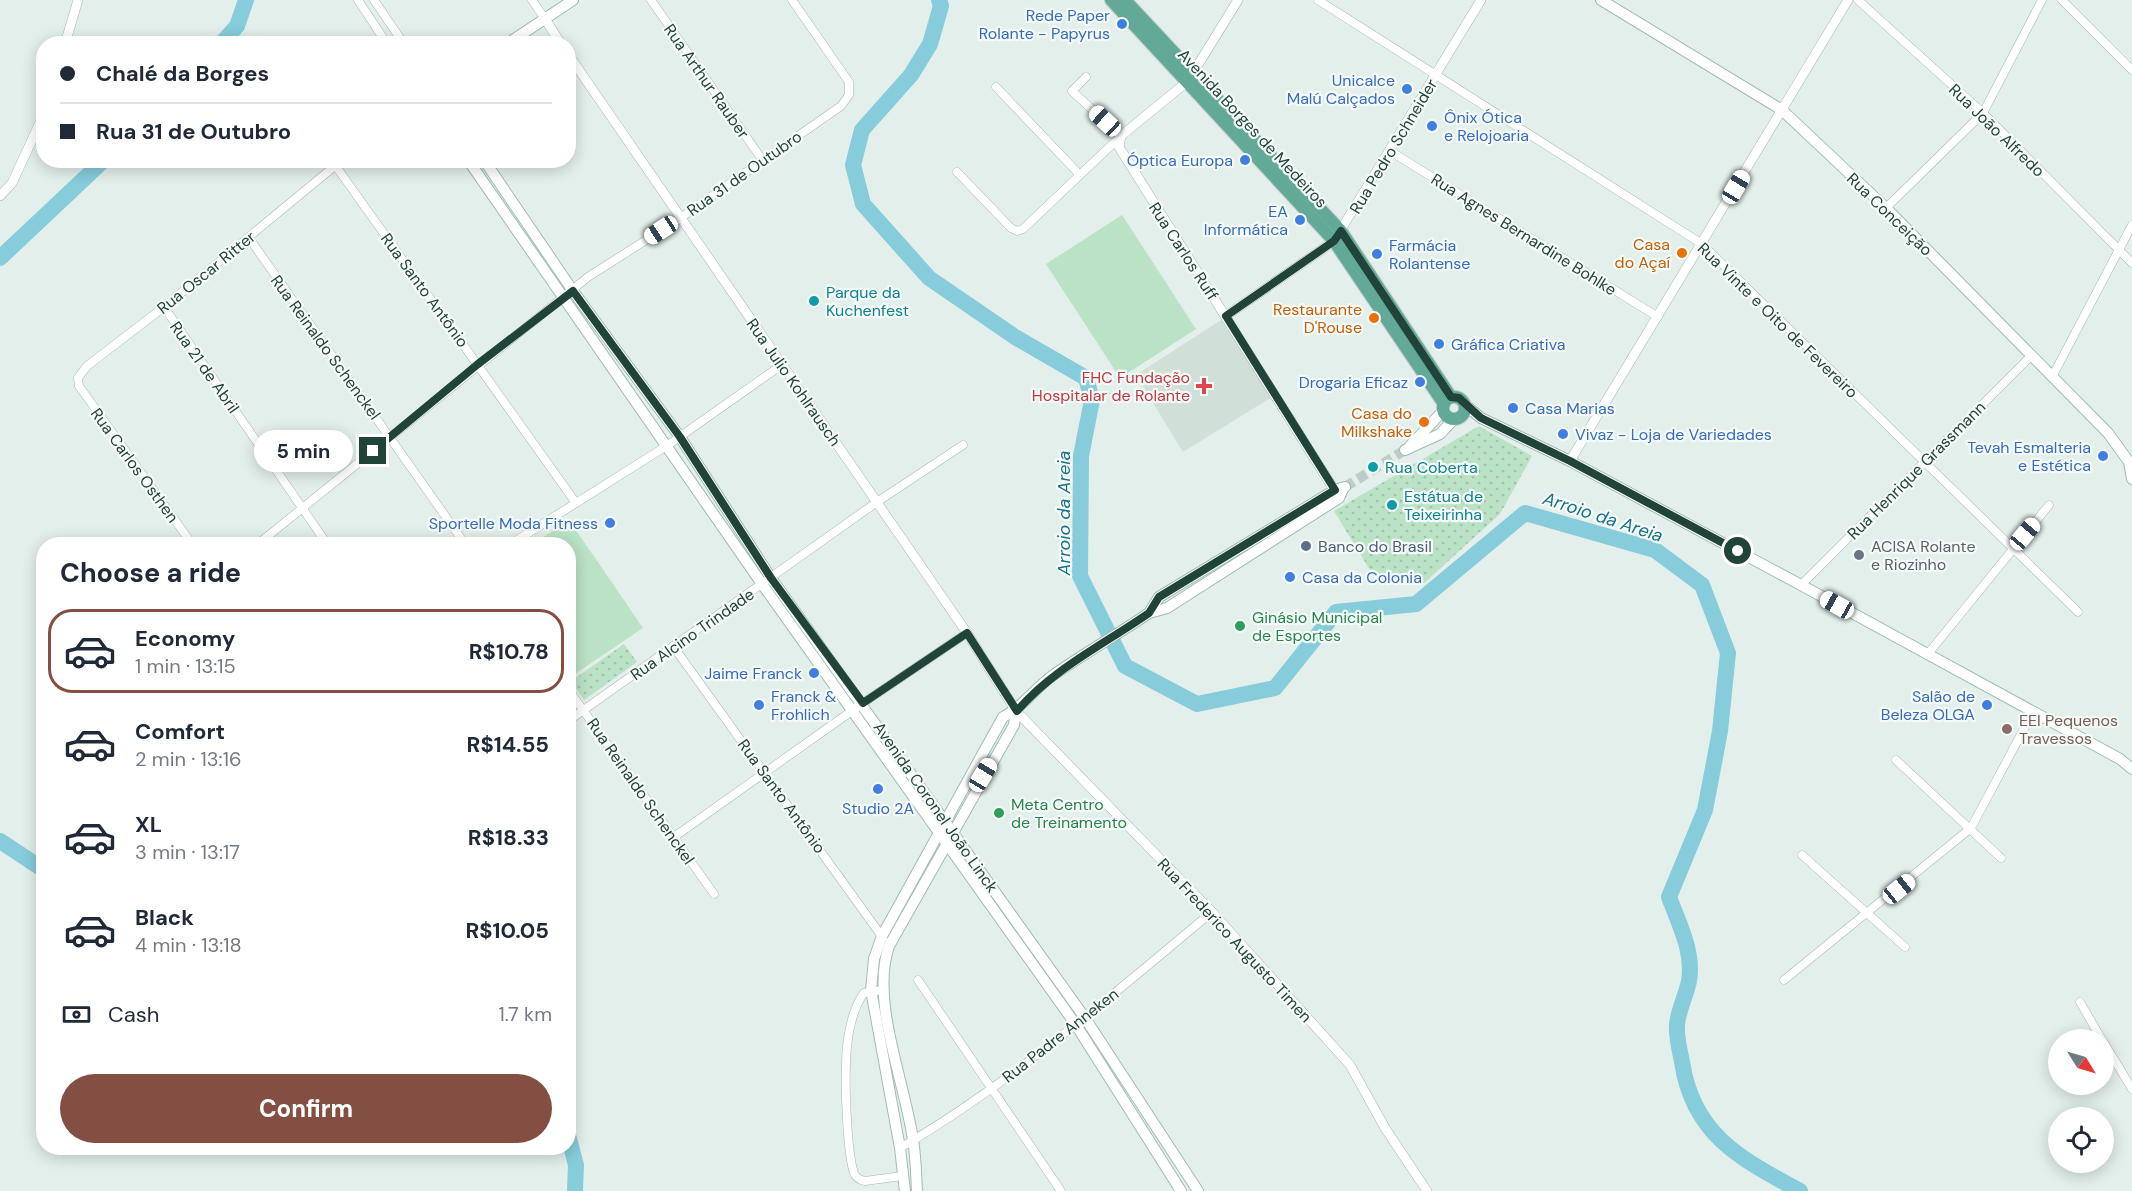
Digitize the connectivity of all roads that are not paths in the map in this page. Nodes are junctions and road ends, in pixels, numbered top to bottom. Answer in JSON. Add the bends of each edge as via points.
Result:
{"nodes":[{"id":1,"x":78,"y":0,"type":"edge"},
{"id":2,"x":358,"y":0,"type":"edge"},
{"id":3,"x":374,"y":0,"type":"edge"},
{"id":4,"x":532,"y":0,"type":"edge"},
{"id":5,"x":573,"y":0,"type":"edge"},
{"id":6,"x":651,"y":0,"type":"edge"},
{"id":7,"x":792,"y":0,"type":"edge"},
{"id":8,"x":1111,"y":0,"type":"edge"},
{"id":9,"x":1125,"y":0,"type":"edge"},
{"id":10,"x":1238,"y":0,"type":"edge"},
{"id":11,"x":1318,"y":0,"type":"edge"},
{"id":12,"x":1481,"y":0,"type":"edge"},
{"id":13,"x":1601,"y":0,"type":"edge"},
{"id":14,"x":1848,"y":0,"type":"edge"},
{"id":15,"x":1858,"y":0,"type":"edge"},
{"id":16,"x":2042,"y":0,"type":"edge"},
{"id":17,"x":2062,"y":0,"type":"edge"},
{"id":18,"x":545,"y":20,"type":"junction"},
{"id":19,"x":67,"y":36,"type":"edge"},
{"id":20,"x":382,"y":36,"type":"edge"},
{"id":21,"x":399,"y":36,"type":"edge"},
{"id":22,"x":520,"y":36,"type":"edge"},
{"id":23,"x":556,"y":36,"type":"edge"},
{"id":24,"x":1157,"y":41,"type":"junction"},
{"id":25,"x":576,"y":66,"type":"edge"},
{"id":26,"x":2132,"y":70,"type":"edge"},
{"id":27,"x":1436,"y":74,"type":"junction"},
{"id":28,"x":1086,"y":77,"type":"dead end"},
{"id":29,"x":1190,"y":77,"type":"junction"},
{"id":30,"x":996,"y":87,"type":"dead end"},
{"id":31,"x":1782,"y":110,"type":"junction"},
{"id":32,"x":1983,"y":113,"type":"junction"},
{"id":33,"x":36,"y":131,"type":"edge"},
{"id":34,"x":1121,"y":136,"type":"junction"},
{"id":35,"x":1390,"y":152,"type":"junction"},
{"id":36,"x":763,"y":161,"type":"junction"},
{"id":37,"x":332,"y":168,"type":"edge"},
{"id":38,"x":341,"y":168,"type":"edge"},
{"id":39,"x":474,"y":168,"type":"edge"},
{"id":40,"x":489,"y":168,"type":"edge"},
{"id":41,"x":957,"y":172,"type":"dead end"},
{"id":42,"x":1080,"y":175,"type":"junction"},
{"id":43,"x":0,"y":196,"type":"edge"},
{"id":44,"x":1886,"y":208,"type":"junction"},
{"id":45,"x":679,"y":219,"type":"junction"},
{"id":46,"x":2132,"y":225,"type":"edge"},
{"id":47,"x":1338,"y":236,"type":"junction"},
{"id":48,"x":249,"y":238,"type":"junction"},
{"id":49,"x":1702,"y":244,"type":"junction"},
{"id":50,"x":2119,"y":250,"type":"junction"},
{"id":51,"x":2132,"y":263,"type":"edge"},
{"id":52,"x":568,"y":295,"type":"junction"},
{"id":53,"x":164,"y":307,"type":"junction"},
{"id":54,"x":1226,"y":316,"type":"junction"},
{"id":55,"x":1658,"y":317,"type":"junction"},
{"id":56,"x":2031,"y":356,"type":"junction"},
{"id":57,"x":478,"y":364,"type":"junction"},
{"id":58,"x":783,"y":364,"type":"junction"},
{"id":59,"x":2052,"y":377,"type":"junction"},
{"id":60,"x":79,"y":386,"type":"joint"},
{"id":61,"x":1446,"y":404,"type":"junction"},
{"id":62,"x":1464,"y":404,"type":"junction"},
{"id":63,"x":1457,"y":418,"type":"junction"},
{"id":64,"x":1481,"y":418,"type":"junction"},
{"id":65,"x":390,"y":436,"type":"junction"},
{"id":66,"x":680,"y":437,"type":"junction"},
{"id":67,"x":668,"y":445,"type":"junction"},
{"id":68,"x":963,"y":445,"type":"dead end"},
{"id":69,"x":1570,"y":461,"type":"junction"},
{"id":70,"x":1925,"y":462,"type":"junction"},
{"id":71,"x":2132,"y":479,"type":"edge"},
{"id":72,"x":1341,"y":491,"type":"junction"},
{"id":73,"x":878,"y":502,"type":"junction"},
{"id":74,"x":576,"y":503,"type":"junction"},
{"id":75,"x":2049,"y":505,"type":"dead end"},
{"id":76,"x":304,"y":509,"type":"junction"},
{"id":77,"x":187,"y":537,"type":"edge"},
{"id":78,"x":267,"y":537,"type":"edge"},
{"id":79,"x":322,"y":537,"type":"edge"},
{"id":80,"x":460,"y":537,"type":"edge"},
{"id":81,"x":523,"y":537,"type":"edge"},
{"id":82,"x":2013,"y":548,"type":"junction"},
{"id":83,"x":1229,"y":554,"type":"junction"},
{"id":84,"x":1234,"y":565,"type":"junction"},
{"id":85,"x":767,"y":581,"type":"junction"},
{"id":86,"x":1801,"y":585,"type":"junction"},
{"id":87,"x":2078,"y":612,"type":"dead end"},
{"id":88,"x":1149,"y":613,"type":"junction"},
{"id":89,"x":967,"y":633,"type":"junction"},
{"id":90,"x":674,"y":646,"type":"junction"},
{"id":91,"x":1927,"y":655,"type":"junction"},
{"id":92,"x":576,"y":700,"type":"edge"},
{"id":93,"x":858,"y":706,"type":"junction"},
{"id":94,"x":584,"y":710,"type":"junction"},
{"id":95,"x":1017,"y":711,"type":"junction"},
{"id":96,"x":2033,"y":711,"type":"junction"},
{"id":97,"x":576,"y":716,"type":"edge"},
{"id":98,"x":1896,"y":760,"type":"dead end"},
{"id":99,"x":2132,"y":769,"type":"edge"},
{"id":100,"x":766,"y":772,"type":"junction"},
{"id":101,"x":979,"y":773,"type":"junction"},
{"id":102,"x":943,"y":827,"type":"junction"},
{"id":103,"x":1971,"y":828,"type":"junction"},
{"id":104,"x":952,"y":833,"type":"junction"},
{"id":105,"x":674,"y":837,"type":"junction"},
{"id":106,"x":946,"y":843,"type":"junction"},
{"id":107,"x":1802,"y":855,"type":"dead end"},
{"id":108,"x":2001,"y":858,"type":"dead end"},
{"id":109,"x":913,"y":892,"type":"junction"},
{"id":110,"x":714,"y":894,"type":"dead end"},
{"id":111,"x":1000,"y":908,"type":"junction"},
{"id":112,"x":1212,"y":912,"type":"junction"},
{"id":113,"x":1868,"y":914,"type":"junction"},
{"id":114,"x":882,"y":936,"type":"junction"},
{"id":115,"x":889,"y":946,"type":"junction"},
{"id":116,"x":1905,"y":946,"type":"dead end"},
{"id":117,"x":918,"y":980,"type":"dead end"},
{"id":118,"x":1784,"y":980,"type":"dead end"},
{"id":119,"x":871,"y":990,"type":"junction"},
{"id":120,"x":883,"y":990,"type":"junction"},
{"id":121,"x":2080,"y":1002,"type":"dead end"},
{"id":122,"x":1085,"y":1018,"type":"junction"},
{"id":123,"x":1076,"y":1024,"type":"junction"},
{"id":124,"x":2096,"y":1029,"type":"edge"},
{"id":125,"x":2114,"y":1058,"type":"edge"},
{"id":126,"x":2131,"y":1086,"type":"edge"},
{"id":127,"x":991,"y":1089,"type":"junction"},
{"id":128,"x":913,"y":1140,"type":"junction"},
{"id":129,"x":900,"y":1148,"type":"junction"},
{"id":130,"x":902,"y":1176,"type":"junction"},
{"id":131,"x":905,"y":1191,"type":"edge"},
{"id":132,"x":917,"y":1191,"type":"edge"},
{"id":133,"x":1061,"y":1191,"type":"edge"},
{"id":134,"x":1181,"y":1191,"type":"edge"},
{"id":135,"x":1198,"y":1191,"type":"edge"},
{"id":136,"x":1427,"y":1191,"type":"edge"}],
"edges":[{"from":1,"to":19,"type":"street"},
{"from":2,"to":20,"type":"street"},
{"from":3,"to":21,"type":"street"},
{"from":4,"to":18,"type":"street"},
{"from":5,"to":18,"type":"main road"},
{"from":6,"to":36,"type":"street","name":"Rua Arthur Rauber"},
{"from":7,"to":36,"type":"street","name":"Rua 31 de Outubro","via":[[849,82],[849,95],[841,106]]},
{"from":8,"to":24,"type":"main road","name":"Avenida Borges de Medeiros"},
{"from":9,"to":24,"type":"main road","name":"Avenida Borges de Medeiros"},
{"from":10,"to":29,"type":"street"},
{"from":11,"to":27,"type":"street","name":"Rua Vinte e Oito de Fevereiro"},
{"from":12,"to":27,"type":"street","name":"Rua Pedro Schneider"},
{"from":13,"to":31,"type":"main road","name":"Rua Conceição"},
{"from":14,"to":31,"type":"street"},
{"from":15,"to":32,"type":"street","name":"Rua João Alfredo"},
{"from":16,"to":32,"type":"street"},
{"from":17,"to":26,"type":"street"},
{"from":18,"to":22,"type":"main road"},
{"from":18,"to":23,"type":"street"},
{"from":24,"to":29,"type":"main road","name":"Avenida Borges de Medeiros"},
{"from":25,"to":45,"type":"street","name":"Rua Julio Kohlrausch"},
{"from":27,"to":35,"type":"street","name":"Rua Pedro Schneider"},
{"from":27,"to":49,"type":"street","name":"Rua Vinte e Oito de Fevereiro"},
{"from":28,"to":34,"type":"street","via":[[1072,91]]},
{"from":29,"to":34,"type":"street"},
{"from":29,"to":47,"type":"main road","name":"Avenida Borges de Medeiros"},
{"from":30,"to":42,"type":"street"},
{"from":31,"to":44,"type":"main road","name":"Rua Conceição"},
{"from":31,"to":49,"type":"street"},
{"from":32,"to":44,"type":"street"},
{"from":32,"to":50,"type":"street","name":"Rua João Alfredo"},
{"from":33,"to":43,"type":"street","via":[[12,183]]},
{"from":34,"to":42,"type":"street"},
{"from":34,"to":54,"type":"street","name":"Rua Carlos Ruff","via":[[1122,154]]},
{"from":35,"to":47,"type":"street","name":"Rua Pedro Schneider"},
{"from":35,"to":55,"type":"street","name":"Rua Agnes Bernardine Bohlke"},
{"from":36,"to":45,"type":"street","name":"Rua 31 de Outubro"},
{"from":37,"to":48,"type":"street","name":"Rua Oscar Ritter"},
{"from":38,"to":57,"type":"street","name":"Rua Santo Antônio"},
{"from":39,"to":52,"type":"main road","name":"Avenida Coronel João Linck"},
{"from":40,"to":52,"type":"main road","name":"Avenida Coronel João Linck"},
{"from":41,"to":42,"type":"street","via":[[1017,231]]},
{"from":44,"to":56,"type":"main road","name":"Rua Conceição"},
{"from":45,"to":52,"type":"street","name":"Rua 31 de Outubro","via":[[588,277]]},
{"from":45,"to":58,"type":"street","name":"Rua Julio Kohlrausch"},
{"from":46,"to":50,"type":"street"},
{"from":47,"to":54,"type":"street","name":"Rua Pedro Schneider"},
{"from":47,"to":61,"type":"main road","name":"Avenida Borges de Medeiros"},
{"from":48,"to":53,"type":"street","name":"Rua Oscar Ritter"},
{"from":48,"to":65,"type":"street","name":"Rua Reinaldo Schenckel"},
{"from":49,"to":55,"type":"street"},
{"from":49,"to":70,"type":"street","name":"Rua Vinte e Oito de Fevereiro"},
{"from":50,"to":51,"type":"street","name":"Rua João Alfredo"},
{"from":50,"to":59,"type":"street"},
{"from":52,"to":57,"type":"street","name":"Rua 31 de Outubro"},
{"from":52,"to":66,"type":"main road","name":"Avenida Coronel João Linck"},
{"from":52,"to":67,"type":"main road","name":"Avenida Coronel João Linck"},
{"from":53,"to":60,"type":"street","name":"Rua Oscar Ritter","via":[[87,366],[78,378]]},
{"from":53,"to":76,"type":"street","name":"Rua 21 de Abril"},
{"from":54,"to":72,"type":"street","name":"Rua Carlos Ruff"},
{"from":55,"to":69,"type":"street"},
{"from":56,"to":59,"type":"main road","name":"Rua Conceição"},
{"from":56,"to":70,"type":"street","name":"Rua Henrique Grassmann"},
{"from":57,"to":65,"type":"street","name":"Rua 31 de Outubro"},
{"from":57,"to":74,"type":"street","name":"Rua Santo Antônio"},
{"from":58,"to":66,"type":"street"},
{"from":58,"to":73,"type":"street","name":"Rua Julio Kohlrausch"},
{"from":59,"to":71,"type":"main road","name":"Rua Conceição","via":[[2108,433],[2129,462]]},
{"from":60,"to":77,"type":"street","name":"Rua Carlos Osthen"},
{"from":61,"to":62,"type":"main road","via":[[1459,398]]},
{"from":61,"to":63,"type":"main road","via":[[1447,417]]},
{"from":61,"to":63,"type":"main road","via":[[1407,448],[1440,434]]},
{"from":62,"to":63,"type":"main road","via":[[1464,412]]},
{"from":62,"to":64,"type":"main road"},
{"from":63,"to":64,"type":"main road"},
{"from":64,"to":69,"type":"main road"},
{"from":65,"to":76,"type":"street","name":"Rua 31 de Outubro"},
{"from":65,"to":80,"type":"street","name":"Rua Reinaldo Schenckel"},
{"from":66,"to":67,"type":"street"},
{"from":66,"to":85,"type":"main road","name":"Avenida Coronel João Linck"},
{"from":67,"to":74,"type":"street"},
{"from":67,"to":85,"type":"main road","name":"Avenida Coronel João Linck"},
{"from":68,"to":73,"type":"street","name":"Rua Alcino Trindade"},
{"from":69,"to":86,"type":"main road"},
{"from":70,"to":82,"type":"street","name":"Rua Vinte e Oito de Fevereiro"},
{"from":70,"to":86,"type":"street","name":"Rua Henrique Grassmann"},
{"from":72,"to":83,"type":"main road"},
{"from":72,"to":84,"type":"main road"},
{"from":73,"to":85,"type":"street","name":"Rua Alcino Trindade"},
{"from":73,"to":89,"type":"street","name":"Rua Julio Kohlrausch"},
{"from":74,"to":81,"type":"street"},
{"from":75,"to":82,"type":"street"},
{"from":76,"to":78,"type":"street","name":"Rua 31 de Outubro"},
{"from":76,"to":79,"type":"street","name":"Rua 21 de Abril"},
{"from":82,"to":87,"type":"street","name":"Rua Vinte e Oito de Fevereiro"},
{"from":82,"to":91,"type":"street"},
{"from":83,"to":84,"type":"main road"},
{"from":83,"to":88,"type":"main road","via":[[1159,597]]},
{"from":84,"to":88,"type":"main road","via":[[1167,608]]},
{"from":85,"to":90,"type":"street","name":"Rua Alcino Trindade"},
{"from":85,"to":93,"type":"main road","name":"Avenida Coronel João Linck"},
{"from":86,"to":91,"type":"main road"},
{"from":88,"to":95,"type":"main road","via":[[1036,688]]},
{"from":89,"to":93,"type":"street"},
{"from":89,"to":95,"type":"street","name":"Rua Julio Kohlrausch"},
{"from":90,"to":94,"type":"street","name":"Rua Alcino Trindade"},
{"from":90,"to":100,"type":"street","name":"Rua Santo Antônio"},
{"from":91,"to":96,"type":"main road"},
{"from":92,"to":94,"type":"street","name":"Rua Reinaldo Schenckel"},
{"from":93,"to":100,"type":"street"},
{"from":93,"to":102,"type":"main road","name":"Avenida Coronel João Linck"},
{"from":94,"to":97,"type":"street","name":"Rua Alcino Trindade"},
{"from":94,"to":105,"type":"street","name":"Rua Reinaldo Schenckel"},
{"from":95,"to":101,"type":"main road","via":[[1003,717]]},
{"from":95,"to":112,"type":"street","name":"Rua Frederico Augusto Timen"},
{"from":96,"to":99,"type":"main road"},
{"from":96,"to":103,"type":"street"},
{"from":98,"to":103,"type":"street"},
{"from":100,"to":105,"type":"street"},
{"from":100,"to":114,"type":"street","name":"Rua Santo Antônio"},
{"from":101,"to":102,"type":"main road"},
{"from":101,"to":104,"type":"main road"},
{"from":102,"to":104,"type":"main road","name":"Avenida Coronel João Linck"},
{"from":102,"to":106,"type":"main road","name":"Avenida Coronel João Linck"},
{"from":102,"to":109,"type":"main road"},
{"from":103,"to":108,"type":"street"},
{"from":103,"to":113,"type":"street"},
{"from":104,"to":106,"type":"main road"},
{"from":104,"to":111,"type":"main road","name":"Avenida Coronel João Linck"},
{"from":105,"to":110,"type":"street","name":"Rua Reinaldo Schenckel"},
{"from":106,"to":109,"type":"main road"},
{"from":106,"to":111,"type":"main road","name":"Avenida Coronel João Linck"},
{"from":107,"to":113,"type":"street"},
{"from":109,"to":114,"type":"main road"},
{"from":109,"to":115,"type":"main road"},
{"from":111,"to":122,"type":"main road","name":"Avenida Coronel João Linck"},
{"from":111,"to":123,"type":"main road","name":"Avenida Coronel João Linck"},
{"from":112,"to":122,"type":"street","name":"Rua Padre Anneken"},
{"from":112,"to":136,"type":"street","name":"Rua Frederico Augusto Timen","via":[[1350,1065]]},
{"from":113,"to":116,"type":"street"},
{"from":113,"to":118,"type":"street"},
{"from":114,"to":115,"type":"street","name":"Rua Santo Antônio"},
{"from":114,"to":119,"type":"main road","via":[[874,959]]},
{"from":115,"to":120,"type":"main road","via":[[883,964]]},
{"from":117,"to":127,"type":"street"},
{"from":119,"to":120,"type":"street"},
{"from":119,"to":129,"type":"main road"},
{"from":119,"to":130,"type":"street","via":[[857,1002],[846,1064],[854,1172],[865,1181]]},
{"from":120,"to":128,"type":"main road"},
{"from":121,"to":124,"type":"street"},
{"from":122,"to":123,"type":"street","name":"Rua Padre Anneken"},
{"from":122,"to":135,"type":"main road","name":"Avenida Coronel João Linck"},
{"from":123,"to":127,"type":"street","name":"Rua Padre Anneken"},
{"from":123,"to":134,"type":"main road","name":"Avenida Coronel João Linck"},
{"from":125,"to":126,"type":"street"},
{"from":127,"to":128,"type":"street","name":"Rua Padre Anneken"},
{"from":127,"to":133,"type":"street"},
{"from":128,"to":129,"type":"street","name":"Rua Padre Anneken"},
{"from":128,"to":132,"type":"main road"},
{"from":129,"to":130,"type":"main road"},
{"from":130,"to":131,"type":"main road"}]}
